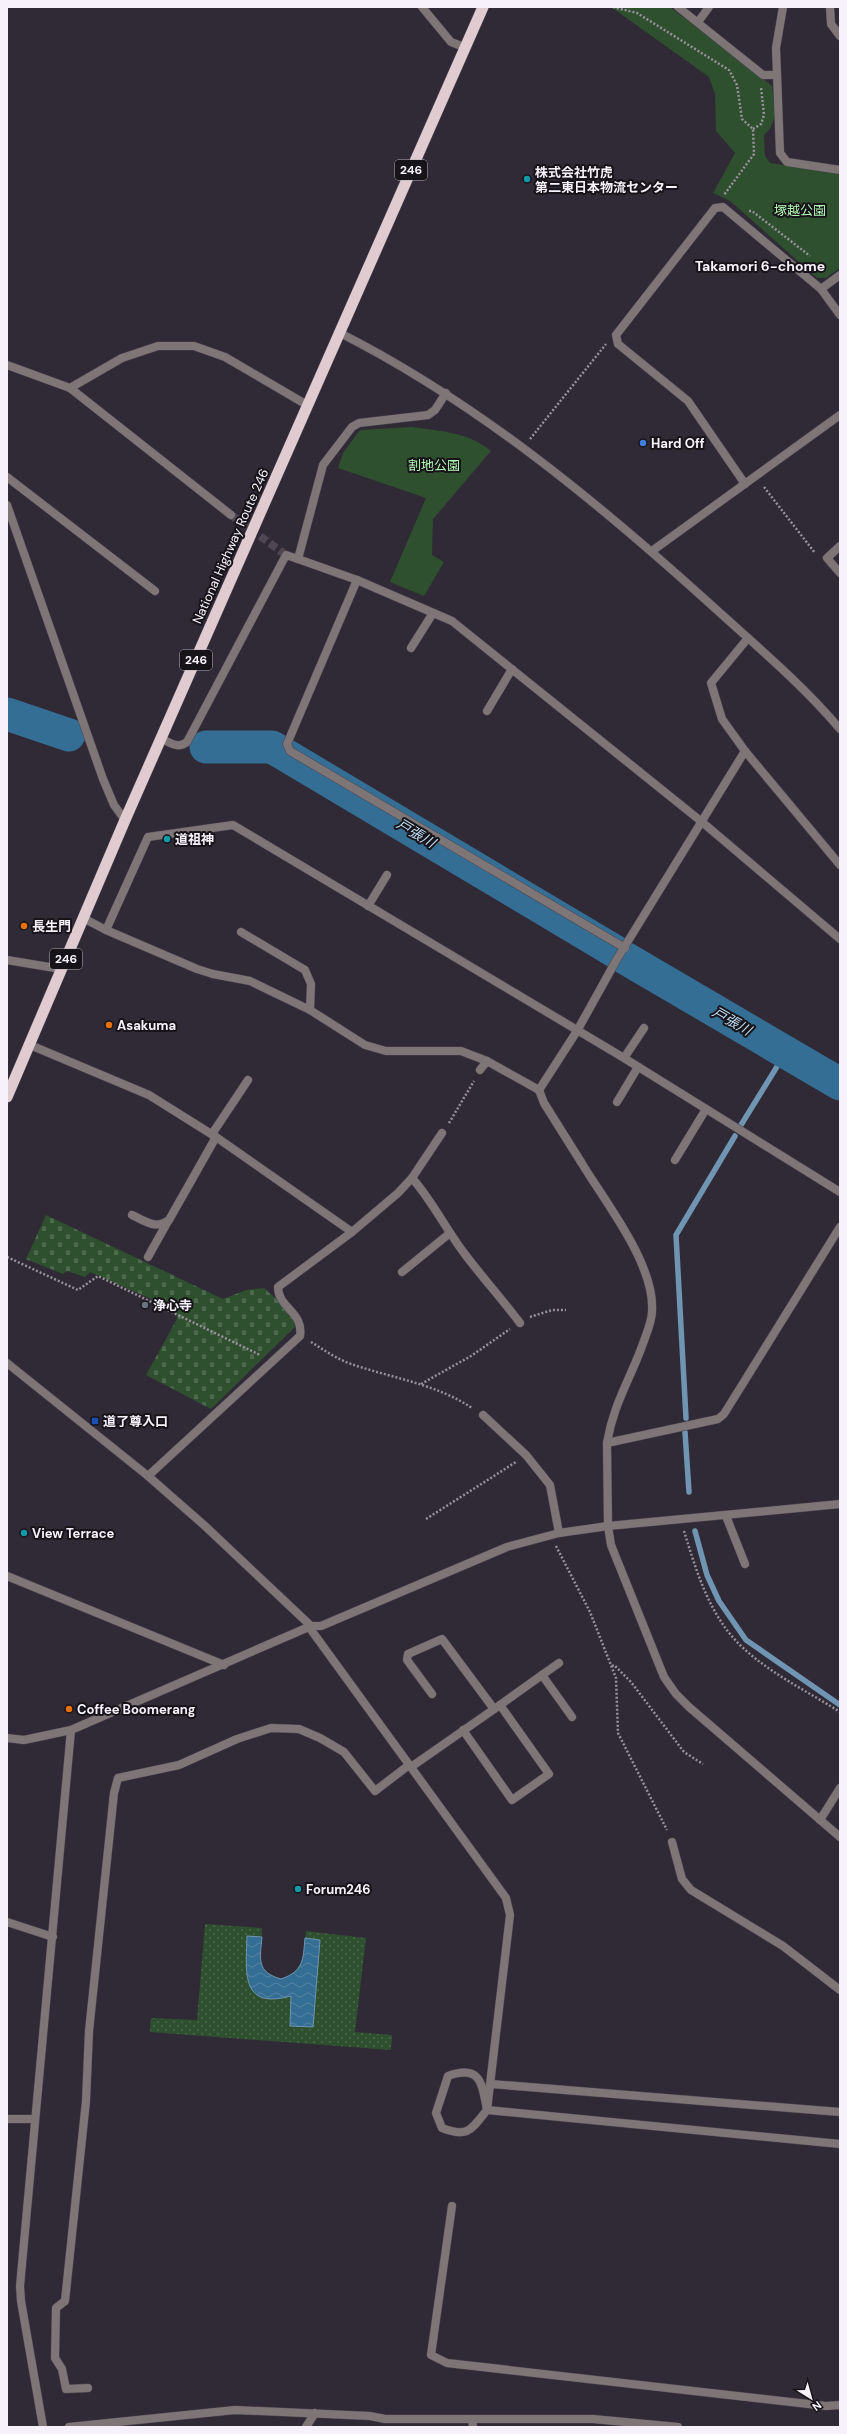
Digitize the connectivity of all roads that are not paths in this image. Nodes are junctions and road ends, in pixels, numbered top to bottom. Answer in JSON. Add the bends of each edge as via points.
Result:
{"nodes":[{"id":1,"x":422,"y":7,"type":"edge"},
{"id":2,"x":483,"y":7,"type":"edge"},
{"id":3,"x":678,"y":7,"type":"edge"},
{"id":4,"x":709,"y":7,"type":"edge"},
{"id":5,"x":783,"y":7,"type":"edge"},
{"id":6,"x":830,"y":7,"type":"edge"},
{"id":7,"x":698,"y":22,"type":"junction"},
{"id":8,"x":840,"y":36,"type":"edge"},
{"id":9,"x":464,"y":47,"type":"junction"},
{"id":10,"x":777,"y":74,"type":"junction"},
{"id":11,"x":840,"y":170,"type":"edge"},
{"id":12,"x":840,"y":275,"type":"edge"},
{"id":13,"x":821,"y":289,"type":"junction"},
{"id":14,"x":840,"y":315,"type":"edge"},
{"id":15,"x":340,"y":333,"type":"junction"},
{"id":16,"x":7,"y":365,"type":"edge"},
{"id":17,"x":70,"y":388,"type":"junction"},
{"id":18,"x":446,"y":393,"type":"junction"},
{"id":19,"x":307,"y":405,"type":"junction"},
{"id":20,"x":840,"y":415,"type":"edge"},
{"id":21,"x":7,"y":477,"type":"edge"},
{"id":22,"x":745,"y":484,"type":"junction"},
{"id":23,"x":7,"y":505,"type":"edge"},
{"id":24,"x":231,"y":515,"type":"tunnel mouth"},
{"id":25,"x":840,"y":546,"type":"edge"},
{"id":26,"x":652,"y":551,"type":"junction"},
{"id":27,"x":298,"y":559,"type":"junction"},
{"id":28,"x":840,"y":573,"type":"edge"},
{"id":29,"x":357,"y":580,"type":"junction"},
{"id":30,"x":155,"y":591,"type":"dead end"},
{"id":31,"x":432,"y":613,"type":"junction"},
{"id":32,"x":748,"y":638,"type":"junction"},
{"id":33,"x":411,"y":648,"type":"dead end"},
{"id":34,"x":512,"y":669,"type":"junction"},
{"id":35,"x":487,"y":711,"type":"dead end"},
{"id":36,"x":840,"y":729,"type":"edge"},
{"id":37,"x":162,"y":739,"type":"junction"},
{"id":38,"x":745,"y":751,"type":"junction"},
{"id":39,"x":125,"y":820,"type":"junction"},
{"id":40,"x":702,"y":822,"type":"junction"},
{"id":41,"x":840,"y":865,"type":"edge"},
{"id":42,"x":387,"y":875,"type":"dead end"},
{"id":43,"x":368,"y":906,"type":"junction"},
{"id":44,"x":83,"y":918,"type":"junction"},
{"id":45,"x":106,"y":930,"type":"junction"},
{"id":46,"x":241,"y":932,"type":"dead end"},
{"id":47,"x":840,"y":939,"type":"edge"},
{"id":48,"x":623,"y":950,"type":"junction"},
{"id":49,"x":7,"y":960,"type":"edge"},
{"id":50,"x":61,"y":969,"type":"junction"},
{"id":51,"x":310,"y":1010,"type":"junction"},
{"id":52,"x":644,"y":1028,"type":"dead end"},
{"id":53,"x":577,"y":1031,"type":"junction"},
{"id":54,"x":30,"y":1045,"type":"junction"},
{"id":55,"x":624,"y":1058,"type":"junction"},
{"id":56,"x":487,"y":1062,"type":"junction"},
{"id":57,"x":638,"y":1067,"type":"junction"},
{"id":58,"x":480,"y":1070,"type":"road end"},
{"id":59,"x":248,"y":1080,"type":"dead end"},
{"id":60,"x":539,"y":1090,"type":"junction"},
{"id":61,"x":7,"y":1097,"type":"edge"},
{"id":62,"x":617,"y":1102,"type":"dead end"},
{"id":63,"x":706,"y":1109,"type":"junction"},
{"id":64,"x":442,"y":1133,"type":"road end"},
{"id":65,"x":214,"y":1136,"type":"junction"},
{"id":66,"x":675,"y":1160,"type":"dead end"},
{"id":67,"x":412,"y":1178,"type":"junction"},
{"id":68,"x":840,"y":1192,"type":"edge"},
{"id":69,"x":132,"y":1215,"type":"dead end"},
{"id":70,"x":169,"y":1220,"type":"junction"},
{"id":71,"x":840,"y":1227,"type":"edge"},
{"id":72,"x":352,"y":1232,"type":"junction"},
{"id":73,"x":450,"y":1233,"type":"junction"},
{"id":74,"x":148,"y":1257,"type":"dead end"},
{"id":75,"x":402,"y":1272,"type":"dead end"},
{"id":76,"x":520,"y":1323,"type":"road end"},
{"id":77,"x":7,"y":1363,"type":"edge"},
{"id":78,"x":483,"y":1415,"type":"road end"},
{"id":79,"x":607,"y":1443,"type":"junction"},
{"id":80,"x":148,"y":1476,"type":"junction"},
{"id":81,"x":840,"y":1504,"type":"edge"},
{"id":82,"x":726,"y":1516,"type":"junction"},
{"id":83,"x":608,"y":1526,"type":"junction"},
{"id":84,"x":559,"y":1533,"type":"junction"},
{"id":85,"x":745,"y":1564,"type":"dead end"},
{"id":86,"x":7,"y":1576,"type":"edge"},
{"id":87,"x":310,"y":1627,"type":"junction"},
{"id":88,"x":559,"y":1663,"type":"dead end"},
{"id":89,"x":224,"y":1665,"type":"junction"},
{"id":90,"x":542,"y":1675,"type":"junction"},
{"id":91,"x":432,"y":1694,"type":"dead end"},
{"id":92,"x":497,"y":1707,"type":"junction"},
{"id":93,"x":572,"y":1717,"type":"dead end"},
{"id":94,"x":71,"y":1730,"type":"junction"},
{"id":95,"x":462,"y":1730,"type":"junction"},
{"id":96,"x":7,"y":1738,"type":"edge"},
{"id":97,"x":410,"y":1766,"type":"junction"},
{"id":98,"x":840,"y":1788,"type":"edge"},
{"id":99,"x":820,"y":1820,"type":"junction"},
{"id":100,"x":840,"y":1837,"type":"edge"},
{"id":101,"x":672,"y":1842,"type":"road end"},
{"id":102,"x":7,"y":1922,"type":"edge"},
{"id":103,"x":53,"y":1938,"type":"junction"},
{"id":104,"x":840,"y":1990,"type":"edge"},
{"id":105,"x":491,"y":2084,"type":"junction"},
{"id":106,"x":487,"y":2110,"type":"junction"},
{"id":107,"x":840,"y":2112,"type":"edge"},
{"id":108,"x":7,"y":2119,"type":"edge"},
{"id":109,"x":34,"y":2119,"type":"junction"},
{"id":110,"x":840,"y":2144,"type":"edge"},
{"id":111,"x":452,"y":2206,"type":"dead end"},
{"id":112,"x":88,"y":2388,"type":"dead end"},
{"id":113,"x":840,"y":2405,"type":"edge"},
{"id":114,"x":315,"y":2413,"type":"junction"},
{"id":115,"x":472,"y":2423,"type":"edge"},
{"id":116,"x":43,"y":2427,"type":"edge"},
{"id":117,"x":69,"y":2427,"type":"edge"},
{"id":118,"x":306,"y":2427,"type":"edge"},
{"id":119,"x":673,"y":2427,"type":"edge"}],
"edges":[{"from":1,"to":9,"type":"street","via":[[451,42]]},
{"from":2,"to":9,"type":"highway","name":"National Highway Route 246","number":"246"},
{"from":3,"to":7,"type":"street"},
{"from":4,"to":7,"type":"street"},
{"from":5,"to":10,"type":"street","via":[[776,48]]},
{"from":6,"to":8,"type":"street","via":[[831,24]]},
{"from":7,"to":10,"type":"street","via":[[763,75]]},
{"from":9,"to":15,"type":"highway","name":"National Highway Route 246","number":"246"},
{"from":10,"to":11,"type":"street","via":[[780,153],[787,162]]},
{"from":12,"to":13,"type":"street"},
{"from":13,"to":14,"type":"street"},
{"from":13,"to":22,"type":"street","via":[[723,207],[715,208],[616,335],[618,344],[688,401]]},
{"from":15,"to":18,"type":"street","via":[[386,356]]},
{"from":15,"to":19,"type":"highway","name":"National Highway Route 246","number":"246"},
{"from":16,"to":17,"type":"street"},
{"from":17,"to":19,"type":"street","via":[[122,358],[158,346],[194,346],[225,357]]},
{"from":17,"to":24,"type":"street"},
{"from":18,"to":26,"type":"street","via":[[591,500]]},
{"from":18,"to":27,"type":"street","via":[[435,410],[428,415],[359,423],[352,427],[323,464]]},
{"from":19,"to":37,"type":"highway","name":"National Highway Route 246","number":"246"},
{"from":20,"to":22,"type":"street"},
{"from":21,"to":30,"type":"street"},
{"from":22,"to":26,"type":"street"},
{"from":23,"to":39,"type":"street","via":[[103,779],[114,805]]},
{"from":25,"to":28,"type":"street","via":[[827,558]]},
{"from":26,"to":32,"type":"street"},
{"from":27,"to":29,"type":"street"},
{"from":27,"to":37,"type":"street","via":[[286,554],[187,742],[177,746]]},
{"from":29,"to":31,"type":"street"},
{"from":29,"to":48,"type":"street","via":[[288,744],[290,751]]},
{"from":31,"to":33,"type":"street"},
{"from":31,"to":34,"type":"street","via":[[452,621]]},
{"from":32,"to":36,"type":"street"},
{"from":32,"to":38,"type":"street","via":[[711,683],[722,719]]},
{"from":34,"to":35,"type":"street"},
{"from":34,"to":40,"type":"street"},
{"from":37,"to":39,"type":"highway","name":"National Highway Route 246","number":"246"},
{"from":38,"to":40,"type":"street"},
{"from":38,"to":41,"type":"street"},
{"from":39,"to":44,"type":"highway","name":"National Highway Route 246","number":"246"},
{"from":40,"to":47,"type":"street"},
{"from":40,"to":48,"type":"street"},
{"from":42,"to":43,"type":"street"},
{"from":43,"to":45,"type":"street","via":[[233,825],[148,837]]},
{"from":43,"to":53,"type":"street"},
{"from":44,"to":45,"type":"street"},
{"from":44,"to":50,"type":"highway","name":"National Highway Route 246","number":"246"},
{"from":45,"to":51,"type":"street","via":[[197,969],[250,980]]},
{"from":46,"to":51,"type":"street","via":[[304,970],[311,984]]},
{"from":48,"to":53,"type":"street"},
{"from":49,"to":50,"type":"street"},
{"from":50,"to":54,"type":"highway","name":"National Highway Route 246","number":"246"},
{"from":51,"to":56,"type":"street","via":[[365,1046],[386,1051],[461,1051]]},
{"from":52,"to":55,"type":"street"},
{"from":53,"to":55,"type":"street"},
{"from":53,"to":60,"type":"street"},
{"from":54,"to":61,"type":"highway","name":"National Highway Route 246","number":"246"},
{"from":54,"to":65,"type":"street","via":[[149,1094]]},
{"from":55,"to":57,"type":"street"},
{"from":56,"to":58,"type":"street"},
{"from":56,"to":60,"type":"street"},
{"from":57,"to":62,"type":"street"},
{"from":57,"to":63,"type":"street"},
{"from":59,"to":65,"type":"street"},
{"from":60,"to":79,"type":"street","via":[[544,1103],[642,1260],[651,1289],[652,1312],[646,1334],[611,1419]]},
{"from":63,"to":66,"type":"street"},
{"from":63,"to":68,"type":"street"},
{"from":64,"to":67,"type":"street"},
{"from":65,"to":70,"type":"street"},
{"from":65,"to":72,"type":"street"},
{"from":67,"to":72,"type":"street"},
{"from":67,"to":73,"type":"street","via":[[430,1199]]},
{"from":69,"to":70,"type":"street","via":[[154,1225],[162,1225]]},
{"from":70,"to":74,"type":"street"},
{"from":71,"to":79,"type":"street","via":[[724,1414],[718,1419]]},
{"from":72,"to":80,"type":"street","via":[[278,1287],[278,1296],[300,1321],[300,1336]]},
{"from":73,"to":75,"type":"street"},
{"from":73,"to":76,"type":"street"},
{"from":77,"to":80,"type":"street"},
{"from":78,"to":84,"type":"street","via":[[526,1455],[550,1485]]},
{"from":79,"to":83,"type":"street"},
{"from":80,"to":87,"type":"street","via":[[205,1526]]},
{"from":81,"to":82,"type":"street"},
{"from":82,"to":83,"type":"street"},
{"from":82,"to":85,"type":"street"},
{"from":83,"to":84,"type":"street"},
{"from":83,"to":99,"type":"street","via":[[611,1545],[664,1677],[676,1694]]},
{"from":84,"to":87,"type":"street","via":[[507,1547],[321,1626]]},
{"from":86,"to":89,"type":"street"},
{"from":87,"to":89,"type":"street"},
{"from":87,"to":97,"type":"street"},
{"from":88,"to":90,"type":"street"},
{"from":89,"to":94,"type":"street"},
{"from":90,"to":92,"type":"street"},
{"from":90,"to":93,"type":"street"},
{"from":91,"to":92,"type":"street","via":[[407,1660],[408,1654],[442,1639]]},
{"from":92,"to":95,"type":"street"},
{"from":92,"to":95,"type":"street","via":[[549,1774],[512,1800]]},
{"from":94,"to":96,"type":"street","via":[[24,1740]]},
{"from":94,"to":103,"type":"street"},
{"from":95,"to":97,"type":"street"},
{"from":97,"to":105,"type":"street","via":[[506,1898],[510,1915]]},
{"from":97,"to":112,"type":"street","via":[[375,1791],[344,1752],[299,1729],[271,1728],[237,1739],[179,1765],[118,1778],[114,1793],[90,2023],[86,2101],[65,2301],[56,2308],[55,2358],[62,2369],[66,2389]]},
{"from":98,"to":99,"type":"street"},
{"from":99,"to":100,"type":"street"},
{"from":101,"to":104,"type":"street","via":[[682,1879],[691,1890],[783,1946]]},
{"from":102,"to":103,"type":"street"},
{"from":103,"to":109,"type":"street"},
{"from":105,"to":106,"type":"street"},
{"from":105,"to":107,"type":"street"},
{"from":106,"to":106,"type":"street","via":[[472,2129],[457,2134],[442,2128],[436,2113],[448,2076],[461,2071],[473,2074],[481,2082]]},
{"from":106,"to":110,"type":"street"},
{"from":108,"to":109,"type":"street"},
{"from":109,"to":116,"type":"street","via":[[20,2286]]},
{"from":111,"to":113,"type":"street","via":[[432,2355],[447,2364],[826,2406]]},
{"from":114,"to":115,"type":"street"},
{"from":114,"to":117,"type":"street","via":[[235,2410]]},
{"from":114,"to":118,"type":"street"},
{"from":115,"to":119,"type":"street","via":[[593,2419]]}]}
